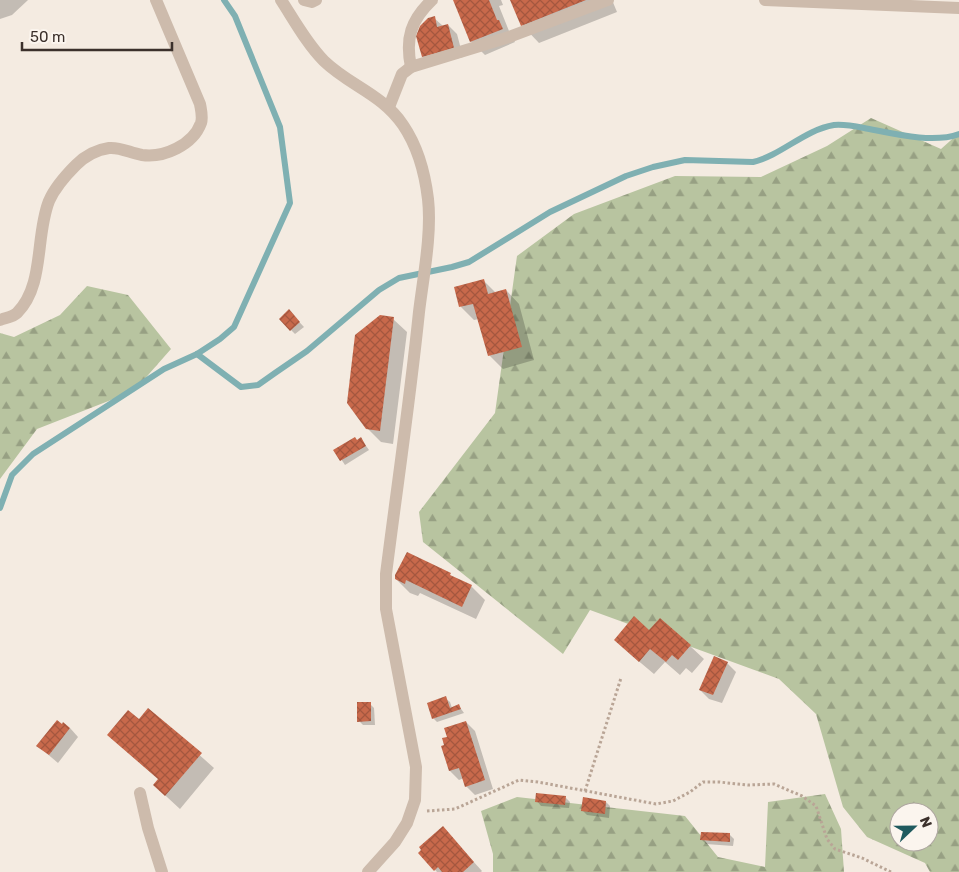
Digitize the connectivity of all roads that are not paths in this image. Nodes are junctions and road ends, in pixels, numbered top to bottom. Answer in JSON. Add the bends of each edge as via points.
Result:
{"nodes":[{"id":1,"x":156,"y":0,"type":"edge"},
{"id":2,"x":281,"y":0,"type":"edge"},
{"id":3,"x":304,"y":0,"type":"edge"},
{"id":4,"x":316,"y":0,"type":"edge"},
{"id":5,"x":432,"y":0,"type":"edge"},
{"id":6,"x":608,"y":0,"type":"edge"},
{"id":7,"x":765,"y":0,"type":"edge"},
{"id":8,"x":959,"y":8,"type":"edge"},
{"id":9,"x":411,"y":67,"type":"junction"},
{"id":10,"x":389,"y":107,"type":"junction"},
{"id":11,"x":0,"y":320,"type":"edge"},
{"id":12,"x":140,"y":793,"type":"dead end"},
{"id":13,"x":162,"y":872,"type":"edge"},
{"id":14,"x":368,"y":872,"type":"edge"}],
"edges":[{"from":1,"to":11,"type":"street","via":[[200,104],[202,121],[186,143],[164,154],[142,155],[111,148],[94,151],[78,163],[59,182],[49,200],[39,245],[37,273],[28,297],[16,314]]},
{"from":2,"to":10,"type":"street","via":[[325,62]]},
{"from":3,"to":4,"type":"street"},
{"from":5,"to":9,"type":"street","via":[[415,18],[411,29],[408,55]]},
{"from":6,"to":9,"type":"street","via":[[509,37]]},
{"from":7,"to":8,"type":"street"},
{"from":9,"to":10,"type":"street","via":[[402,74]]},
{"from":10,"to":14,"type":"street","via":[[415,146],[428,201],[424,271],[386,574],[386,609],[416,767],[415,800],[407,823]]},
{"from":12,"to":13,"type":"street"}]}
